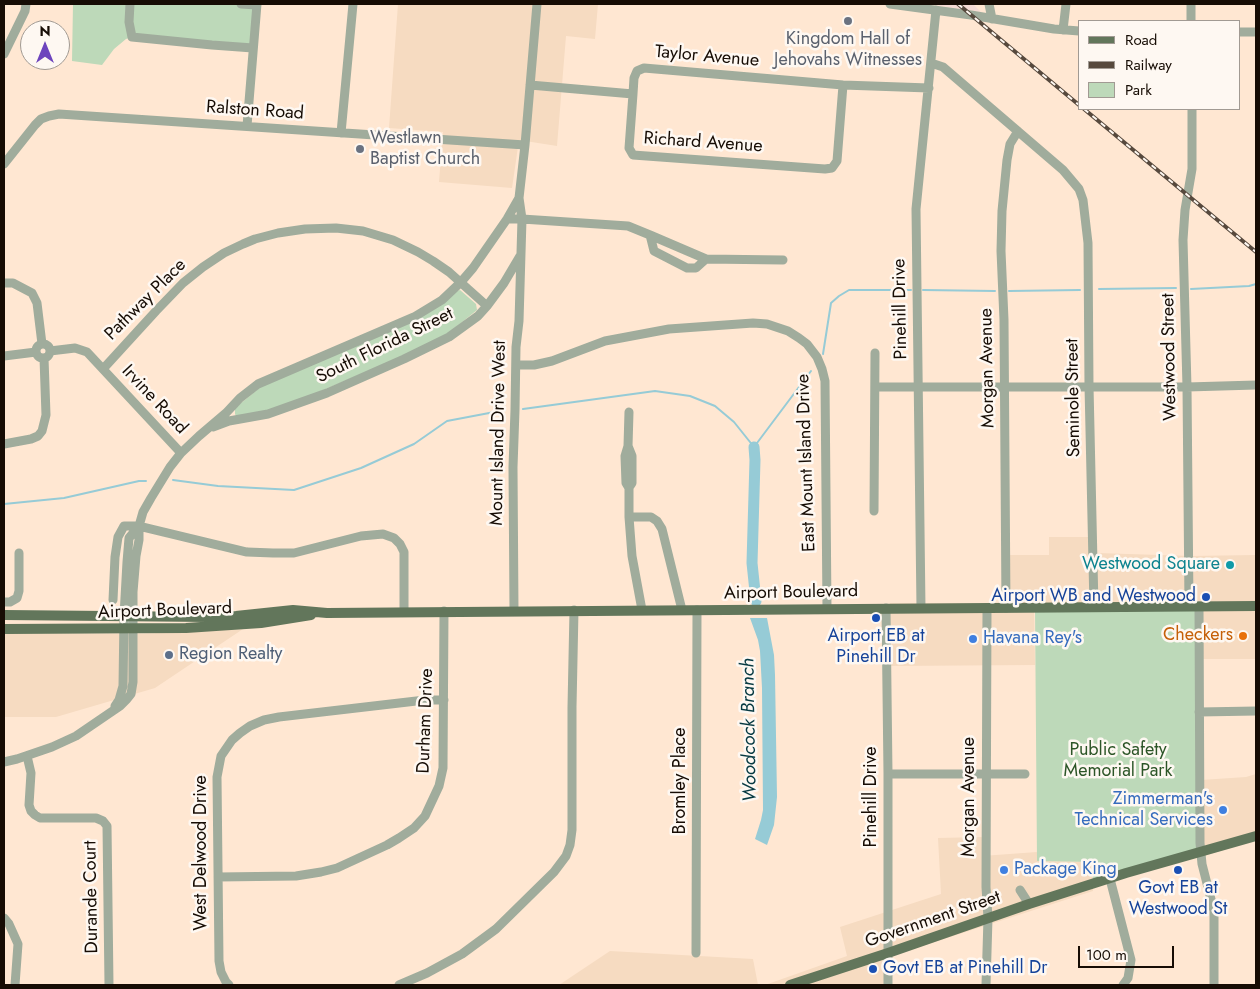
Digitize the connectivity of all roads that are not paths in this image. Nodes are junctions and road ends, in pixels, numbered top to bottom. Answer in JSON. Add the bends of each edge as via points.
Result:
{"nodes":[{"id":1,"x":26,"y":4,"type":"edge"},
{"id":2,"x":130,"y":4,"type":"edge"},
{"id":3,"x":241,"y":4,"type":"edge"},
{"id":4,"x":257,"y":4,"type":"edge"},
{"id":5,"x":352,"y":4,"type":"edge"},
{"id":6,"x":538,"y":4,"type":"edge"},
{"id":7,"x":890,"y":4,"type":"edge"},
{"id":8,"x":989,"y":4,"type":"edge"},
{"id":9,"x":1066,"y":4,"type":"edge"},
{"id":10,"x":1190,"y":4,"type":"edge"},
{"id":11,"x":936,"y":10,"type":"junction"},
{"id":12,"x":992,"y":19,"type":"junction"},
{"id":13,"x":1191,"y":20,"type":"edge"},
{"id":14,"x":1063,"y":30,"type":"junction"},
{"id":15,"x":1078,"y":31,"type":"edge"},
{"id":16,"x":1240,"y":32,"type":"edge"},
{"id":17,"x":1256,"y":32,"type":"edge"},
{"id":18,"x":253,"y":48,"type":"junction"},
{"id":19,"x":4,"y":54,"type":"edge"},
{"id":20,"x":931,"y":63,"type":"junction"},
{"id":21,"x":530,"y":85,"type":"junction"},
{"id":22,"x":843,"y":85,"type":"junction"},
{"id":23,"x":929,"y":88,"type":"junction"},
{"id":24,"x":632,"y":94,"type":"junction"},
{"id":25,"x":1192,"y":110,"type":"edge"},
{"id":26,"x":247,"y":126,"type":"junction"},
{"id":27,"x":1018,"y":130,"type":"junction"},
{"id":28,"x":341,"y":133,"type":"junction"},
{"id":29,"x":525,"y":145,"type":"junction"},
{"id":30,"x":4,"y":164,"type":"edge"},
{"id":31,"x":519,"y":198,"type":"junction"},
{"id":32,"x":507,"y":219,"type":"junction"},
{"id":33,"x":522,"y":219,"type":"junction"},
{"id":34,"x":650,"y":235,"type":"junction"},
{"id":35,"x":520,"y":256,"type":"junction"},
{"id":36,"x":706,"y":259,"type":"junction"},
{"id":37,"x":784,"y":260,"type":"dead end"},
{"id":38,"x":461,"y":282,"type":"junction"},
{"id":39,"x":4,"y":283,"type":"edge"},
{"id":40,"x":486,"y":306,"type":"junction"},
{"id":41,"x":42,"y":344,"type":"junction"},
{"id":42,"x":36,"y":352,"type":"junction"},
{"id":43,"x":875,"y":353,"type":"dead end"},
{"id":44,"x":47,"y":354,"type":"junction"},
{"id":45,"x":4,"y":356,"type":"edge"},
{"id":46,"x":516,"y":365,"type":"junction"},
{"id":47,"x":103,"y":368,"type":"junction"},
{"id":48,"x":1256,"y":385,"type":"edge"},
{"id":49,"x":918,"y":386,"type":"junction"},
{"id":50,"x":1004,"y":386,"type":"junction"},
{"id":51,"x":1089,"y":386,"type":"junction"},
{"id":52,"x":1187,"y":386,"type":"junction"},
{"id":53,"x":875,"y":387,"type":"junction"},
{"id":54,"x":629,"y":412,"type":"dead end"},
{"id":55,"x":206,"y":430,"type":"junction"},
{"id":56,"x":4,"y":444,"type":"edge"},
{"id":57,"x":181,"y":453,"type":"junction"},
{"id":58,"x":874,"y":511,"type":"dead end"},
{"id":59,"x":629,"y":517,"type":"junction"},
{"id":60,"x":139,"y":526,"type":"junction"},
{"id":61,"x":19,"y":552,"type":"dead end"},
{"id":62,"x":113,"y":600,"type":"dead end"},
{"id":63,"x":4,"y":602,"type":"edge"},
{"id":64,"x":1194,"y":606,"type":"junction"},
{"id":65,"x":1256,"y":606,"type":"edge"},
{"id":66,"x":1094,"y":607,"type":"junction"},
{"id":67,"x":886,"y":608,"type":"junction"},
{"id":68,"x":921,"y":608,"type":"junction"},
{"id":69,"x":987,"y":608,"type":"junction"},
{"id":70,"x":1006,"y":608,"type":"junction"},
{"id":71,"x":827,"y":609,"type":"junction"},
{"id":72,"x":574,"y":610,"type":"junction"},
{"id":73,"x":642,"y":610,"type":"junction"},
{"id":74,"x":682,"y":610,"type":"junction"},
{"id":75,"x":697,"y":610,"type":"junction"},
{"id":76,"x":444,"y":611,"type":"junction"},
{"id":77,"x":514,"y":611,"type":"junction"},
{"id":78,"x":404,"y":612,"type":"junction"},
{"id":79,"x":327,"y":613,"type":"junction"},
{"id":80,"x":4,"y":615,"type":"edge"},
{"id":81,"x":128,"y":616,"type":"junction"},
{"id":82,"x":4,"y":629,"type":"edge"},
{"id":83,"x":128,"y":629,"type":"junction"},
{"id":84,"x":444,"y":700,"type":"junction"},
{"id":85,"x":1256,"y":711,"type":"edge"},
{"id":86,"x":1199,"y":712,"type":"junction"},
{"id":87,"x":27,"y":756,"type":"junction"},
{"id":88,"x":4,"y":762,"type":"edge"},
{"id":89,"x":888,"y":774,"type":"junction"},
{"id":90,"x":986,"y":774,"type":"junction"},
{"id":91,"x":1025,"y":774,"type":"dead end"},
{"id":92,"x":1256,"y":836,"type":"edge"},
{"id":93,"x":1200,"y":852,"type":"junction"},
{"id":94,"x":218,"y":877,"type":"junction"},
{"id":95,"x":1110,"y":879,"type":"junction"},
{"id":96,"x":1020,"y":890,"type":"dead end"},
{"id":97,"x":1029,"y":904,"type":"junction"},
{"id":98,"x":4,"y":918,"type":"edge"},
{"id":99,"x":988,"y":918,"type":"junction"},
{"id":100,"x":696,"y":953,"type":"dead end"},
{"id":101,"x":888,"y":953,"type":"junction"},
{"id":102,"x":14,"y":985,"type":"edge"},
{"id":103,"x":109,"y":985,"type":"edge"},
{"id":104,"x":229,"y":985,"type":"edge"},
{"id":105,"x":399,"y":985,"type":"edge"},
{"id":106,"x":792,"y":985,"type":"edge"},
{"id":107,"x":888,"y":985,"type":"edge"},
{"id":108,"x":986,"y":985,"type":"edge"},
{"id":109,"x":1123,"y":985,"type":"edge"},
{"id":110,"x":1214,"y":985,"type":"edge"}],
"edges":[{"from":1,"to":19,"type":"street"},
{"from":2,"to":18,"type":"street","via":[[128,22],[132,37]]},
{"from":3,"to":4,"type":"street"},
{"from":4,"to":18,"type":"street"},
{"from":5,"to":28,"type":"street"},
{"from":6,"to":21,"type":"street","name":"South Florida Street"},
{"from":7,"to":11,"type":"street"},
{"from":8,"to":12,"type":"street"},
{"from":9,"to":14,"type":"street"},
{"from":10,"to":13,"type":"street"},
{"from":11,"to":12,"type":"street"},
{"from":11,"to":20,"type":"street","name":"Pinehill Drive"},
{"from":12,"to":14,"type":"street"},
{"from":14,"to":15,"type":"street"},
{"from":16,"to":17,"type":"street"},
{"from":18,"to":26,"type":"street"},
{"from":20,"to":23,"type":"street","name":"Pinehill Drive"},
{"from":20,"to":27,"type":"street","via":[[942,67]]},
{"from":21,"to":24,"type":"street"},
{"from":21,"to":29,"type":"street","name":"South Florida Street"},
{"from":22,"to":23,"type":"street","name":"Taylor Avenue"},
{"from":22,"to":24,"type":"street","name":"Taylor Avenue","via":[[644,68],[634,78]]},
{"from":22,"to":24,"type":"street","name":"Richard Avenue","via":[[837,161],[832,168],[824,169],[633,154],[628,148]]},
{"from":23,"to":49,"type":"street","name":"Pinehill Drive","via":[[916,210]]},
{"from":25,"to":52,"type":"street","name":"Westwood Street","via":[[1192,169],[1184,240]]},
{"from":26,"to":28,"type":"street","name":"Ralston Road"},
{"from":26,"to":30,"type":"street","name":"Ralston Road","via":[[58,114],[41,119]]},
{"from":27,"to":50,"type":"street","name":"Morgan Avenue","via":[[1010,144],[1002,211]]},
{"from":27,"to":51,"type":"street","name":"Seminole Street","via":[[1062,170],[1084,200],[1088,243]]},
{"from":28,"to":29,"type":"street","name":"Ralston Road"},
{"from":29,"to":31,"type":"street","name":"South Florida Street"},
{"from":31,"to":32,"type":"street","name":"South Florida Street"},
{"from":31,"to":33,"type":"street","name":"South Florida Street"},
{"from":32,"to":33,"type":"street"},
{"from":32,"to":38,"type":"street","name":"South Florida Street"},
{"from":33,"to":34,"type":"street","via":[[617,224]]},
{"from":33,"to":35,"type":"street","name":"South Florida Street"},
{"from":34,"to":36,"type":"street"},
{"from":34,"to":36,"type":"street","via":[[654,251],[688,268],[696,268]]},
{"from":35,"to":40,"type":"street","name":"South Florida Street"},
{"from":35,"to":46,"type":"street","name":"Mount Island Drive West"},
{"from":36,"to":37,"type":"street"},
{"from":38,"to":40,"type":"street","name":"Pathway Place"},
{"from":38,"to":47,"type":"street","name":"Pathway Place","via":[[418,252],[369,233],[336,228],[278,233],[236,247],[203,267],[162,304]]},
{"from":38,"to":55,"type":"street","name":"South Florida Street","via":[[442,300],[414,317],[258,384]]},
{"from":39,"to":41,"type":"street","via":[[13,283],[32,293],[38,303]]},
{"from":40,"to":55,"type":"street","name":"South Florida Street","via":[[478,316],[449,337],[342,387],[279,411],[230,421]]},
{"from":41,"to":42,"type":"street"},
{"from":41,"to":44,"type":"street","via":[[49,346]]},
{"from":42,"to":44,"type":"street","via":[[38,356]]},
{"from":42,"to":45,"type":"street"},
{"from":43,"to":53,"type":"street"},
{"from":44,"to":47,"type":"street","name":"Irvine Road","via":[[75,348],[87,352]]},
{"from":44,"to":56,"type":"street","via":[[46,415],[42,431],[31,439]]},
{"from":46,"to":71,"type":"street","name":"East Mount Island Drive","via":[[552,361],[605,341],[669,329],[767,324],[788,331],[807,344],[819,360],[825,381]]},
{"from":46,"to":77,"type":"street","name":"Mount Island Drive West"},
{"from":47,"to":57,"type":"street","name":"Irvine Road"},
{"from":48,"to":52,"type":"street"},
{"from":49,"to":50,"type":"street"},
{"from":49,"to":53,"type":"street"},
{"from":49,"to":68,"type":"street","name":"Pinehill Drive"},
{"from":50,"to":51,"type":"street"},
{"from":50,"to":70,"type":"street","name":"Morgan Avenue"},
{"from":51,"to":52,"type":"street"},
{"from":51,"to":66,"type":"street","name":"Seminole Street"},
{"from":52,"to":64,"type":"street","name":"Westwood Street"},
{"from":53,"to":58,"type":"street"},
{"from":54,"to":59,"type":"street","via":[[625,456]]},
{"from":55,"to":57,"type":"street","name":"South Florida Street"},
{"from":57,"to":60,"type":"street","name":"South Florida Street","via":[[151,498]]},
{"from":59,"to":73,"type":"street"},
{"from":59,"to":74,"type":"street","via":[[651,516],[662,529]]},
{"from":60,"to":62,"type":"street","via":[[124,526],[120,530]]},
{"from":60,"to":78,"type":"street","via":[[247,552],[272,553],[294,553],[361,536],[383,534],[394,538],[404,552]]},
{"from":60,"to":81,"type":"street","name":"South Florida Street"},
{"from":61,"to":63,"type":"street","via":[[17,598]]},
{"from":64,"to":65,"type":"main road","name":"Airport Boulevard"},
{"from":64,"to":66,"type":"main road","name":"Airport Boulevard"},
{"from":64,"to":86,"type":"street","name":"Westwood Street"},
{"from":66,"to":70,"type":"main road","name":"Airport Boulevard"},
{"from":67,"to":68,"type":"main road","name":"Airport Boulevard"},
{"from":67,"to":71,"type":"main road","name":"Airport Boulevard"},
{"from":67,"to":89,"type":"street","name":"Pinehill Drive"},
{"from":68,"to":69,"type":"main road","name":"Airport Boulevard"},
{"from":69,"to":70,"type":"main road","name":"Airport Boulevard"},
{"from":69,"to":90,"type":"street","name":"Morgan Avenue"},
{"from":71,"to":75,"type":"main road","name":"Airport Boulevard"},
{"from":72,"to":73,"type":"main road","name":"Airport Boulevard"},
{"from":72,"to":77,"type":"main road","name":"Airport Boulevard"},
{"from":72,"to":105,"type":"street","via":[[572,830],[566,856],[496,929],[462,954]]},
{"from":73,"to":74,"type":"main road","name":"Airport Boulevard"},
{"from":74,"to":75,"type":"main road","name":"Airport Boulevard"},
{"from":75,"to":100,"type":"street","name":"Bromley Place"},
{"from":76,"to":77,"type":"main road","name":"Airport Boulevard"},
{"from":76,"to":78,"type":"main road","name":"Airport Boulevard"},
{"from":76,"to":84,"type":"street","name":"Durham Drive"},
{"from":78,"to":79,"type":"main road","name":"Airport Boulevard"},
{"from":79,"to":81,"type":"main road","name":"Airport Boulevard","via":[[293,610],[236,616]]},
{"from":79,"to":83,"type":"main road","name":"Airport Boulevard","via":[[242,625]]},
{"from":80,"to":81,"type":"main road","name":"Airport Boulevard"},
{"from":81,"to":83,"type":"street","name":"South Florida Street"},
{"from":82,"to":83,"type":"main road","name":"Airport Boulevard"},
{"from":83,"to":87,"type":"street","name":"South Florida Street","via":[[124,686],[112,711],[76,736]]},
{"from":84,"to":94,"type":"street","name":"Durham Drive","via":[[441,777],[432,803],[414,828],[387,845],[337,868],[296,876]]},
{"from":84,"to":94,"type":"street","name":"West Delwood Drive","via":[[271,718],[240,733],[220,756],[217,777]]},
{"from":85,"to":86,"type":"street"},
{"from":86,"to":93,"type":"street","name":"Westwood Street"},
{"from":87,"to":88,"type":"street"},
{"from":87,"to":103,"type":"street","name":"Durande Court","via":[[31,773],[29,805],[35,816],[96,818],[107,826]]},
{"from":89,"to":90,"type":"street"},
{"from":89,"to":101,"type":"street","name":"Pinehill Drive"},
{"from":90,"to":91,"type":"street"},
{"from":90,"to":99,"type":"street","name":"Morgan Avenue"},
{"from":92,"to":93,"type":"main road","name":"Government Street"},
{"from":93,"to":95,"type":"main road","name":"Government Street"},
{"from":93,"to":110,"type":"street","name":"Westwood Street","via":[[1214,911]]},
{"from":94,"to":104,"type":"street","name":"West Delwood Drive","via":[[219,961]]},
{"from":95,"to":97,"type":"main road","name":"Government Street"},
{"from":95,"to":109,"type":"street","via":[[1131,960],[1128,978]]},
{"from":96,"to":97,"type":"street"},
{"from":97,"to":99,"type":"main road","name":"Government Street"},
{"from":98,"to":102,"type":"street","via":[[18,944]]},
{"from":99,"to":101,"type":"main road","name":"Government Street"},
{"from":99,"to":108,"type":"street","name":"Morgan Avenue"},
{"from":101,"to":106,"type":"main road","name":"Government Street"},
{"from":101,"to":107,"type":"street","name":"Pinehill Drive"}]}
